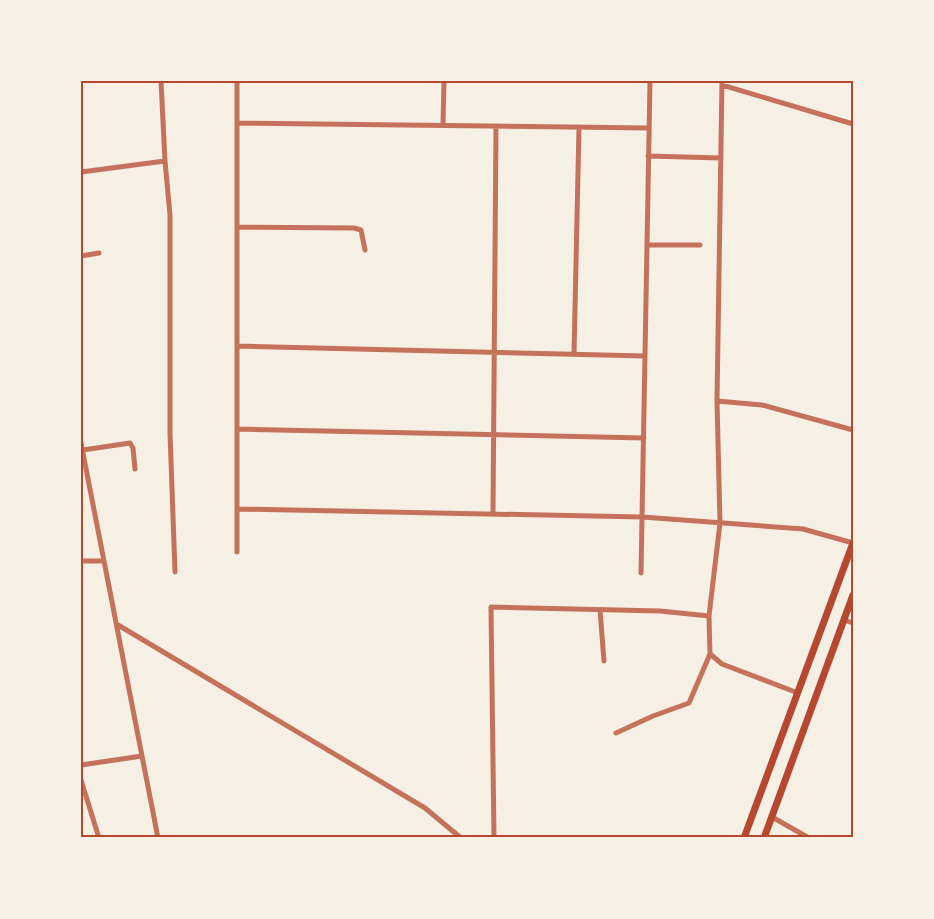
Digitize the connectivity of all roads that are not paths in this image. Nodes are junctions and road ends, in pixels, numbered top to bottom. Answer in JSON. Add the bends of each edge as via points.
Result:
{"nodes":[{"id":1,"x":161,"y":81,"type":"edge"},
{"id":2,"x":237,"y":81,"type":"edge"},
{"id":3,"x":444,"y":81,"type":"edge"},
{"id":4,"x":650,"y":81,"type":"edge"},
{"id":5,"x":722,"y":83,"type":"edge"},
{"id":6,"x":237,"y":123,"type":"junction"},
{"id":7,"x":853,"y":124,"type":"edge"},
{"id":8,"x":443,"y":125,"type":"junction"},
{"id":9,"x":496,"y":126,"type":"junction"},
{"id":10,"x":579,"y":127,"type":"junction"},
{"id":11,"x":649,"y":128,"type":"junction"},
{"id":12,"x":648,"y":156,"type":"junction"},
{"id":13,"x":720,"y":158,"type":"junction"},
{"id":14,"x":165,"y":161,"type":"junction"},
{"id":15,"x":81,"y":172,"type":"edge"},
{"id":16,"x":237,"y":227,"type":"junction"},
{"id":17,"x":647,"y":245,"type":"junction"},
{"id":18,"x":700,"y":245,"type":"dead end"},
{"id":19,"x":365,"y":250,"type":"dead end"},
{"id":20,"x":99,"y":253,"type":"dead end"},
{"id":21,"x":81,"y":256,"type":"edge"},
{"id":22,"x":237,"y":346,"type":"junction"},
{"id":23,"x":494,"y":352,"type":"junction"},
{"id":24,"x":574,"y":354,"type":"junction"},
{"id":25,"x":645,"y":356,"type":"junction"},
{"id":26,"x":717,"y":401,"type":"junction"},
{"id":27,"x":237,"y":429,"type":"junction"},
{"id":28,"x":853,"y":430,"type":"edge"},
{"id":29,"x":493,"y":435,"type":"junction"},
{"id":30,"x":644,"y":438,"type":"junction"},
{"id":31,"x":81,"y":443,"type":"edge"},
{"id":32,"x":82,"y":450,"type":"junction"},
{"id":33,"x":135,"y":470,"type":"dead end"},
{"id":34,"x":237,"y":509,"type":"junction"},
{"id":35,"x":493,"y":514,"type":"junction"},
{"id":36,"x":642,"y":517,"type":"junction"},
{"id":37,"x":720,"y":523,"type":"junction"},
{"id":38,"x":853,"y":543,"type":"edge"},
{"id":39,"x":237,"y":552,"type":"dead end"},
{"id":40,"x":81,"y":560,"type":"edge"},
{"id":41,"x":102,"y":561,"type":"junction"},
{"id":42,"x":175,"y":572,"type":"dead end"},
{"id":43,"x":641,"y":573,"type":"dead end"},
{"id":44,"x":853,"y":595,"type":"edge"},
{"id":45,"x":600,"y":610,"type":"junction"},
{"id":46,"x":709,"y":616,"type":"junction"},
{"id":47,"x":844,"y":620,"type":"junction"},
{"id":48,"x":853,"y":623,"type":"edge"},
{"id":49,"x":118,"y":625,"type":"junction"},
{"id":50,"x":710,"y":654,"type":"junction"},
{"id":51,"x":604,"y":661,"type":"dead end"},
{"id":52,"x":798,"y":693,"type":"junction"},
{"id":53,"x":616,"y":733,"type":"dead end"},
{"id":54,"x":142,"y":756,"type":"junction"},
{"id":55,"x":81,"y":765,"type":"edge"},
{"id":56,"x":81,"y":780,"type":"edge"},
{"id":57,"x":772,"y":817,"type":"junction"},
{"id":58,"x":100,"y":838,"type":"edge"},
{"id":59,"x":158,"y":838,"type":"edge"},
{"id":60,"x":461,"y":838,"type":"edge"},
{"id":61,"x":494,"y":838,"type":"edge"},
{"id":62,"x":744,"y":838,"type":"edge"},
{"id":63,"x":764,"y":838,"type":"edge"},
{"id":64,"x":809,"y":838,"type":"edge"}],
"edges":[{"from":1,"to":14,"type":"street"},
{"from":2,"to":6,"type":"street"},
{"from":3,"to":8,"type":"street"},
{"from":4,"to":11,"type":"street"},
{"from":5,"to":7,"type":"street"},
{"from":5,"to":13,"type":"street"},
{"from":6,"to":8,"type":"street"},
{"from":6,"to":16,"type":"street"},
{"from":8,"to":9,"type":"street"},
{"from":9,"to":10,"type":"street"},
{"from":9,"to":23,"type":"street"},
{"from":10,"to":11,"type":"street"},
{"from":10,"to":24,"type":"street"},
{"from":11,"to":12,"type":"street"},
{"from":12,"to":13,"type":"street"},
{"from":12,"to":17,"type":"street"},
{"from":13,"to":26,"type":"street"},
{"from":14,"to":15,"type":"street"},
{"from":14,"to":42,"type":"street","via":[[170,215],[170,434]]},
{"from":16,"to":19,"type":"street","via":[[354,228],[361,230]]},
{"from":16,"to":22,"type":"street"},
{"from":17,"to":18,"type":"street"},
{"from":17,"to":25,"type":"street"},
{"from":20,"to":21,"type":"street"},
{"from":22,"to":23,"type":"street"},
{"from":22,"to":27,"type":"street"},
{"from":23,"to":24,"type":"street"},
{"from":23,"to":29,"type":"street"},
{"from":24,"to":25,"type":"street"},
{"from":25,"to":30,"type":"street"},
{"from":26,"to":28,"type":"street","via":[[762,405]]},
{"from":26,"to":37,"type":"street"},
{"from":27,"to":29,"type":"street"},
{"from":27,"to":34,"type":"street"},
{"from":29,"to":30,"type":"street"},
{"from":29,"to":35,"type":"street"},
{"from":30,"to":36,"type":"street"},
{"from":31,"to":32,"type":"street"},
{"from":32,"to":33,"type":"street","via":[[130,443]]},
{"from":32,"to":41,"type":"street"},
{"from":34,"to":35,"type":"street"},
{"from":34,"to":39,"type":"street"},
{"from":35,"to":36,"type":"street"},
{"from":36,"to":37,"type":"street"},
{"from":36,"to":43,"type":"street"},
{"from":37,"to":38,"type":"street","via":[[803,529]]},
{"from":37,"to":46,"type":"street"},
{"from":38,"to":52,"type":"main road"},
{"from":40,"to":41,"type":"street"},
{"from":41,"to":49,"type":"street"},
{"from":44,"to":47,"type":"main road"},
{"from":45,"to":46,"type":"street"},
{"from":45,"to":51,"type":"street"},
{"from":45,"to":61,"type":"street","via":[[494,606],[490,610]]},
{"from":46,"to":50,"type":"street"},
{"from":47,"to":48,"type":"street"},
{"from":47,"to":57,"type":"main road"},
{"from":49,"to":54,"type":"street"},
{"from":49,"to":60,"type":"street","via":[[425,808]]},
{"from":50,"to":52,"type":"street","via":[[722,664]]},
{"from":50,"to":53,"type":"street","via":[[689,703]]},
{"from":52,"to":62,"type":"main road"},
{"from":54,"to":55,"type":"street"},
{"from":54,"to":59,"type":"street"},
{"from":56,"to":58,"type":"street"},
{"from":57,"to":63,"type":"main road"},
{"from":57,"to":64,"type":"street"}]}
